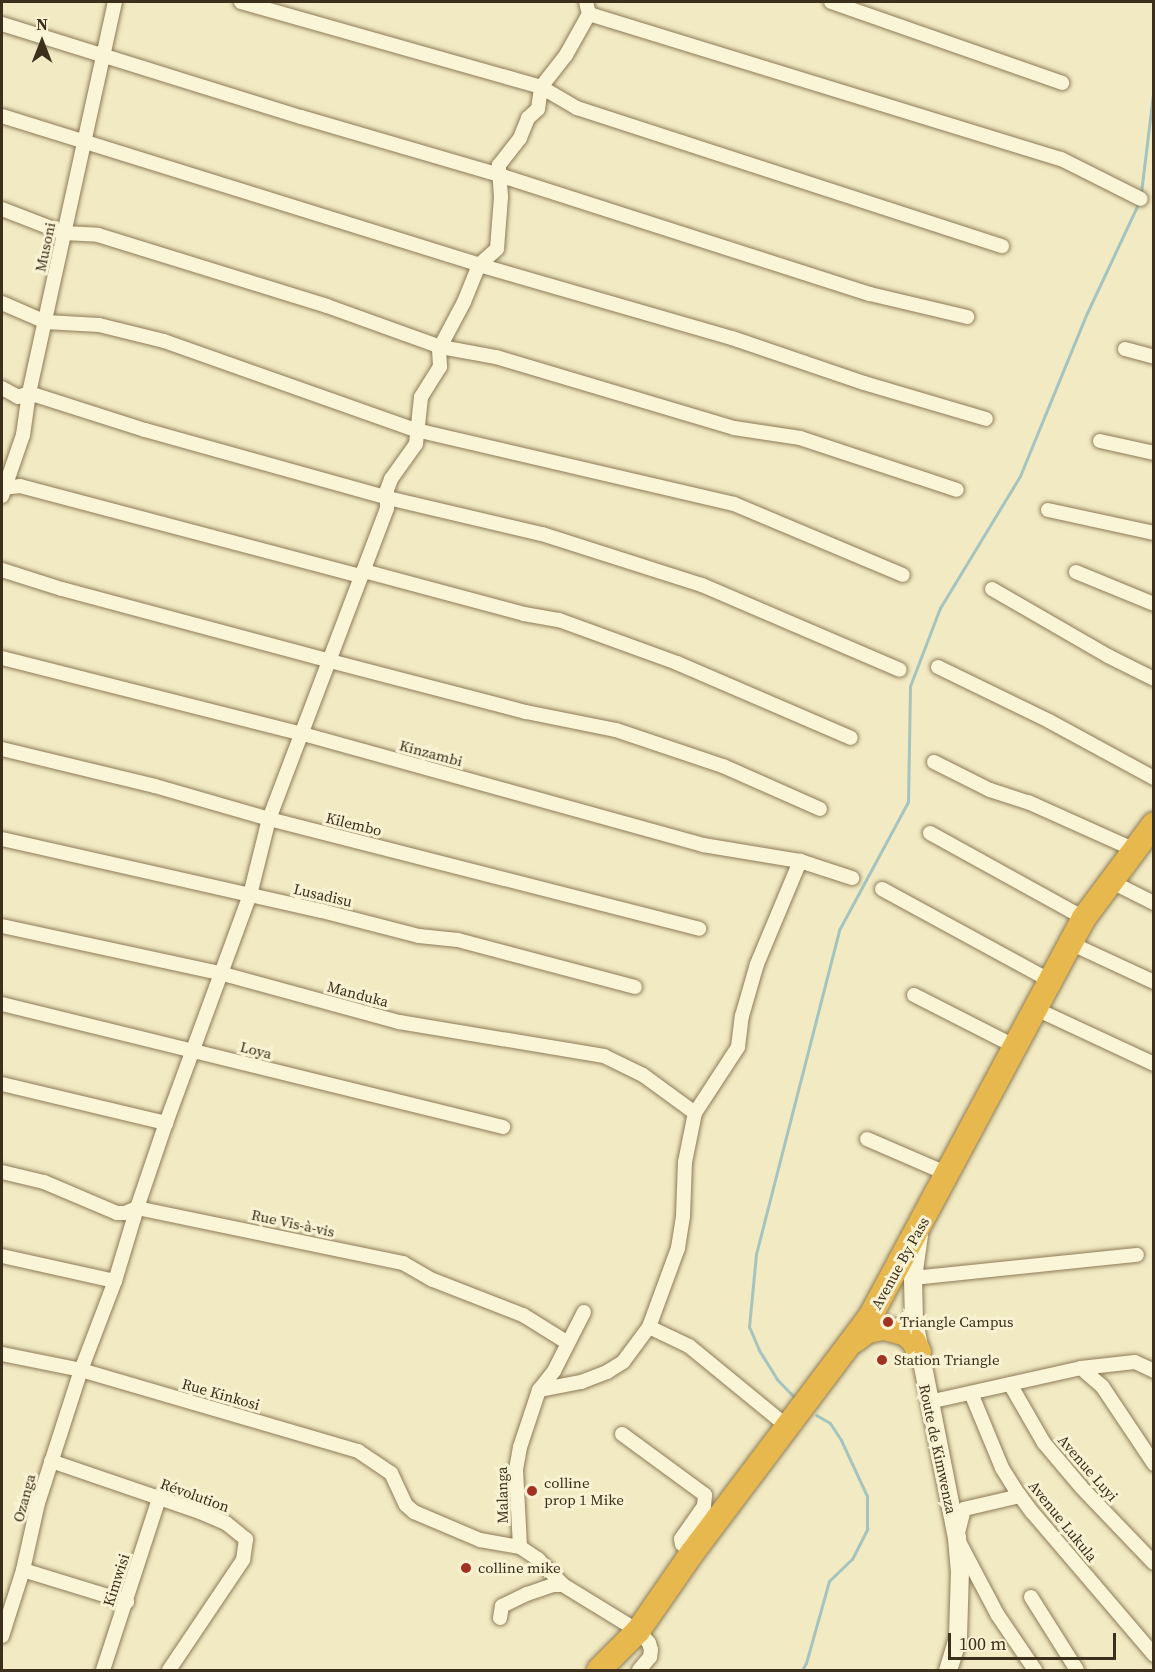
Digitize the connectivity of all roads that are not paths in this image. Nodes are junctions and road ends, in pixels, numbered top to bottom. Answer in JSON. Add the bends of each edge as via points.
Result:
{"nodes":[{"id":1,"x":115,"y":2,"type":"edge"},
{"id":2,"x":241,"y":2,"type":"edge"},
{"id":3,"x":831,"y":2,"type":"edge"},
{"id":4,"x":588,"y":8,"type":"edge"},
{"id":5,"x":2,"y":24,"type":"edge"},
{"id":6,"x":104,"y":53,"type":"junction"},
{"id":7,"x":1062,"y":83,"type":"dead end"},
{"id":8,"x":541,"y":87,"type":"junction"},
{"id":9,"x":2,"y":116,"type":"edge"},
{"id":10,"x":84,"y":143,"type":"junction"},
{"id":11,"x":499,"y":175,"type":"junction"},
{"id":12,"x":1141,"y":199,"type":"dead end"},
{"id":13,"x":2,"y":210,"type":"edge"},
{"id":14,"x":64,"y":233,"type":"junction"},
{"id":15,"x":1002,"y":246,"type":"dead end"},
{"id":16,"x":479,"y":265,"type":"junction"},
{"id":17,"x":2,"y":303,"type":"edge"},
{"id":18,"x":967,"y":317,"type":"dead end"},
{"id":19,"x":46,"y":322,"type":"junction"},
{"id":20,"x":441,"y":347,"type":"junction"},
{"id":21,"x":1125,"y":349,"type":"dead end"},
{"id":22,"x":1154,"y":357,"type":"edge"},
{"id":23,"x":2,"y":388,"type":"edge"},
{"id":24,"x":29,"y":393,"type":"junction"},
{"id":25,"x":986,"y":420,"type":"dead end"},
{"id":26,"x":416,"y":430,"type":"junction"},
{"id":27,"x":1100,"y":441,"type":"dead end"},
{"id":28,"x":1154,"y":453,"type":"edge"},
{"id":29,"x":957,"y":490,"type":"dead end"},
{"id":30,"x":2,"y":491,"type":"edge"},
{"id":31,"x":388,"y":498,"type":"junction"},
{"id":32,"x":1048,"y":510,"type":"dead end"},
{"id":33,"x":1154,"y":533,"type":"edge"},
{"id":34,"x":2,"y":570,"type":"edge"},
{"id":35,"x":1076,"y":572,"type":"dead end"},
{"id":36,"x":362,"y":574,"type":"junction"},
{"id":37,"x":903,"y":575,"type":"dead end"},
{"id":38,"x":992,"y":589,"type":"dead end"},
{"id":39,"x":1154,"y":604,"type":"edge"},
{"id":40,"x":2,"y":658,"type":"edge"},
{"id":41,"x":330,"y":662,"type":"junction"},
{"id":42,"x":938,"y":667,"type":"dead end"},
{"id":43,"x":900,"y":670,"type":"dead end"},
{"id":44,"x":1154,"y":678,"type":"edge"},
{"id":45,"x":303,"y":735,"type":"junction"},
{"id":46,"x":851,"y":738,"type":"dead end"},
{"id":47,"x":2,"y":749,"type":"edge"},
{"id":48,"x":934,"y":762,"type":"dead end"},
{"id":49,"x":1154,"y":778,"type":"edge"},
{"id":50,"x":820,"y":809,"type":"dead end"},
{"id":51,"x":269,"y":819,"type":"junction"},
{"id":52,"x":1153,"y":825,"type":"edge"},
{"id":53,"x":930,"y":833,"type":"dead end"},
{"id":54,"x":2,"y":839,"type":"edge"},
{"id":55,"x":1134,"y":850,"type":"junction"},
{"id":56,"x":800,"y":861,"type":"junction"},
{"id":57,"x":852,"y":878,"type":"dead end"},
{"id":58,"x":1110,"y":881,"type":"junction"},
{"id":59,"x":882,"y":889,"type":"dead end"},
{"id":60,"x":250,"y":895,"type":"junction"},
{"id":61,"x":1154,"y":903,"type":"edge"},
{"id":62,"x":1084,"y":918,"type":"junction"},
{"id":63,"x":2,"y":926,"type":"edge"},
{"id":64,"x":699,"y":929,"type":"dead end"},
{"id":65,"x":1070,"y":943,"type":"junction"},
{"id":66,"x":220,"y":973,"type":"junction"},
{"id":67,"x":1051,"y":981,"type":"junction"},
{"id":68,"x":1154,"y":982,"type":"edge"},
{"id":69,"x":635,"y":987,"type":"dead end"},
{"id":70,"x":914,"y":995,"type":"dead end"},
{"id":71,"x":2,"y":1004,"type":"edge"},
{"id":72,"x":1036,"y":1009,"type":"junction"},
{"id":73,"x":1016,"y":1047,"type":"junction"},
{"id":74,"x":193,"y":1052,"type":"junction"},
{"id":75,"x":1154,"y":1064,"type":"edge"},
{"id":76,"x":2,"y":1083,"type":"edge"},
{"id":77,"x":695,"y":1113,"type":"junction"},
{"id":78,"x":166,"y":1123,"type":"junction"},
{"id":79,"x":503,"y":1127,"type":"dead end"},
{"id":80,"x":867,"y":1139,"type":"dead end"},
{"id":81,"x":2,"y":1172,"type":"edge"},
{"id":82,"x":948,"y":1174,"type":"junction"},
{"id":83,"x":137,"y":1208,"type":"junction"},
{"id":84,"x":920,"y":1226,"type":"junction"},
{"id":85,"x":1137,"y":1255,"type":"dead end"},
{"id":86,"x":2,"y":1256,"type":"edge"},
{"id":87,"x":913,"y":1278,"type":"junction"},
{"id":88,"x":116,"y":1281,"type":"junction"},
{"id":89,"x":584,"y":1312,"type":"dead end"},
{"id":90,"x":649,"y":1326,"type":"junction"},
{"id":91,"x":568,"y":1343,"type":"junction"},
{"id":92,"x":850,"y":1344,"type":"junction"},
{"id":93,"x":919,"y":1352,"type":"junction"},
{"id":94,"x":2,"y":1354,"type":"edge"},
{"id":95,"x":1081,"y":1368,"type":"junction"},
{"id":96,"x":81,"y":1370,"type":"junction"},
{"id":97,"x":1154,"y":1371,"type":"edge"},
{"id":98,"x":1010,"y":1384,"type":"junction"},
{"id":99,"x":539,"y":1390,"type":"junction"},
{"id":100,"x":971,"y":1393,"type":"junction"},
{"id":101,"x":929,"y":1402,"type":"junction"},
{"id":102,"x":788,"y":1427,"type":"junction"},
{"id":103,"x":622,"y":1434,"type":"dead end"},
{"id":104,"x":51,"y":1461,"type":"junction"},
{"id":105,"x":1154,"y":1464,"type":"edge"},
{"id":106,"x":1020,"y":1496,"type":"junction"},
{"id":107,"x":159,"y":1499,"type":"junction"},
{"id":108,"x":957,"y":1538,"type":"junction"},
{"id":109,"x":520,"y":1547,"type":"junction"},
{"id":110,"x":692,"y":1553,"type":"junction"},
{"id":111,"x":1154,"y":1563,"type":"edge"},
{"id":112,"x":23,"y":1570,"type":"junction"},
{"id":113,"x":563,"y":1585,"type":"junction"},
{"id":114,"x":1031,"y":1597,"type":"dead end"},
{"id":115,"x":127,"y":1602,"type":"junction"},
{"id":116,"x":500,"y":1618,"type":"dead end"},
{"id":117,"x":638,"y":1631,"type":"junction"},
{"id":118,"x":2,"y":1636,"type":"edge"},
{"id":119,"x":1154,"y":1655,"type":"edge"},
{"id":120,"x":103,"y":1671,"type":"edge"},
{"id":121,"x":169,"y":1671,"type":"edge"},
{"id":122,"x":599,"y":1671,"type":"edge"},
{"id":123,"x":639,"y":1671,"type":"edge"},
{"id":124,"x":948,"y":1671,"type":"edge"},
{"id":125,"x":1035,"y":1671,"type":"edge"},
{"id":126,"x":1077,"y":1671,"type":"edge"}],
"edges":[{"from":1,"to":6,"type":"street","name":"Musoni"},
{"from":2,"to":8,"type":"street"},
{"from":3,"to":7,"type":"street"},
{"from":4,"to":8,"type":"street","via":[[566,55]]},
{"from":4,"to":12,"type":"street","via":[[1061,159]]},
{"from":5,"to":6,"type":"street"},
{"from":6,"to":10,"type":"street","name":"Musoni"},
{"from":6,"to":11,"type":"street","via":[[301,117]]},
{"from":8,"to":11,"type":"street","via":[[538,109],[502,157]]},
{"from":8,"to":15,"type":"street","via":[[577,108]]},
{"from":9,"to":10,"type":"street"},
{"from":10,"to":14,"type":"street","name":"Musoni"},
{"from":10,"to":16,"type":"street"},
{"from":11,"to":16,"type":"street","name":"Ozanga","via":[[497,249]]},
{"from":11,"to":18,"type":"street","via":[[870,294]]},
{"from":13,"to":14,"type":"street"},
{"from":14,"to":19,"type":"street","name":"Musoni"},
{"from":14,"to":20,"type":"street","via":[[110,239],[327,306]]},
{"from":16,"to":20,"type":"street","name":"Ozanga"},
{"from":16,"to":25,"type":"street","via":[[732,338]]},
{"from":17,"to":19,"type":"street"},
{"from":19,"to":24,"type":"street","name":"Musoni"},
{"from":19,"to":26,"type":"street","via":[[99,325],[164,341]]},
{"from":20,"to":26,"type":"street","name":"Ozanga","via":[[440,367],[423,392]]},
{"from":20,"to":29,"type":"street","via":[[496,357],[734,428],[800,438]]},
{"from":21,"to":22,"type":"street"},
{"from":23,"to":24,"type":"street","via":[[18,397]]},
{"from":24,"to":30,"type":"street","name":"Musoni","via":[[23,435]]},
{"from":24,"to":31,"type":"street"},
{"from":26,"to":31,"type":"street","name":"Ozanga","via":[[416,444],[395,471],[387,489]]},
{"from":26,"to":37,"type":"street","via":[[734,504]]},
{"from":27,"to":28,"type":"street"},
{"from":30,"to":36,"type":"street","via":[[20,486]]},
{"from":31,"to":36,"type":"street","name":"Ozanga"},
{"from":31,"to":43,"type":"street","via":[[542,534],[702,585]]},
{"from":32,"to":33,"type":"street"},
{"from":34,"to":41,"type":"street"},
{"from":35,"to":39,"type":"street"},
{"from":36,"to":41,"type":"street","name":"Ozanga"},
{"from":36,"to":46,"type":"street","via":[[559,620],[677,663]]},
{"from":38,"to":44,"type":"street"},
{"from":40,"to":45,"type":"street","name":"Kinzambi"},
{"from":41,"to":45,"type":"street","name":"Ozanga"},
{"from":41,"to":50,"type":"street","via":[[616,730],[723,766]]},
{"from":42,"to":49,"type":"street"},
{"from":45,"to":51,"type":"street","name":"Ozanga"},
{"from":45,"to":56,"type":"street","name":"Kinzambi","via":[[703,845]]},
{"from":47,"to":51,"type":"street","name":"Kilembo","via":[[155,786]]},
{"from":48,"to":55,"type":"street","via":[[990,790],[1029,802]]},
{"from":51,"to":60,"type":"street","name":"Ozanga"},
{"from":51,"to":64,"type":"street","name":"Kilembo"},
{"from":52,"to":55,"type":"highway","name":"Avenue By Pass"},
{"from":53,"to":62,"type":"street"},
{"from":54,"to":60,"type":"street","name":"Lusadisu"},
{"from":55,"to":58,"type":"highway","name":"Avenue By Pass"},
{"from":56,"to":57,"type":"street","name":"Kinzambi"},
{"from":56,"to":77,"type":"street","via":[[757,964],[742,1016],[738,1047]]},
{"from":58,"to":61,"type":"street"},
{"from":58,"to":62,"type":"highway","name":"Avenue By Pass"},
{"from":59,"to":67,"type":"street"},
{"from":60,"to":66,"type":"street","name":"Ozanga"},
{"from":60,"to":69,"type":"street","name":"Lusadisu","via":[[419,936],[458,940]]},
{"from":62,"to":65,"type":"highway","name":"Avenue By Pass"},
{"from":63,"to":66,"type":"street","name":"Manduka"},
{"from":65,"to":67,"type":"highway","name":"Avenue By Pass"},
{"from":65,"to":68,"type":"street"},
{"from":66,"to":74,"type":"street","name":"Ozanga"},
{"from":66,"to":77,"type":"street","name":"Manduka","via":[[399,1022],[603,1056],[643,1075]]},
{"from":67,"to":72,"type":"highway","name":"Avenue By Pass"},
{"from":70,"to":73,"type":"street"},
{"from":71,"to":74,"type":"street","name":"Loya"},
{"from":72,"to":73,"type":"highway","name":"Avenue By Pass"},
{"from":72,"to":75,"type":"street"},
{"from":73,"to":82,"type":"highway","name":"Avenue By Pass"},
{"from":74,"to":78,"type":"street","name":"Ozanga"},
{"from":74,"to":79,"type":"street","name":"Loya"},
{"from":76,"to":78,"type":"street"},
{"from":77,"to":90,"type":"street","via":[[685,1162],[684,1216],[678,1248]]},
{"from":78,"to":83,"type":"street","name":"Ozanga"},
{"from":80,"to":82,"type":"street"},
{"from":81,"to":83,"type":"street","name":"Rue Vis-à-vis","via":[[44,1182],[117,1214]]},
{"from":82,"to":84,"type":"highway","name":"Avenue By Pass"},
{"from":83,"to":88,"type":"street","name":"Ozanga"},
{"from":83,"to":91,"type":"street","name":"Rue Vis-à-vis","via":[[403,1263],[433,1280],[523,1315]]},
{"from":84,"to":87,"type":"street","name":"Route de Kimwenza"},
{"from":84,"to":92,"type":"highway","name":"Avenue By Pass","via":[[870,1317]]},
{"from":85,"to":87,"type":"street"},
{"from":86,"to":88,"type":"street"},
{"from":87,"to":93,"type":"street","name":"Route de Kimwenza"},
{"from":88,"to":96,"type":"street","name":"Ozanga"},
{"from":89,"to":91,"type":"street","name":"Malanga"},
{"from":90,"to":99,"type":"street","via":[[623,1362],[607,1372],[581,1382]]},
{"from":90,"to":102,"type":"street","via":[[689,1346]]},
{"from":91,"to":99,"type":"street","name":"Malanga"},
{"from":92,"to":93,"type":"highway","via":[[868,1331],[884,1328],[906,1335]]},
{"from":92,"to":102,"type":"highway","name":"Avenue By Pass"},
{"from":93,"to":101,"type":"street","name":"Route de Kimwenza"},
{"from":94,"to":96,"type":"street","name":"Rue Kinkosi"},
{"from":95,"to":97,"type":"street","via":[[1135,1362]]},
{"from":95,"to":98,"type":"street"},
{"from":95,"to":105,"type":"street","via":[[1102,1386]]},
{"from":96,"to":104,"type":"street","name":"Ozanga"},
{"from":96,"to":109,"type":"street","name":"Rue Kinkosi","via":[[358,1451],[391,1473],[406,1505],[430,1520],[480,1540]]},
{"from":98,"to":100,"type":"street"},
{"from":98,"to":111,"type":"street","name":"Avenue Luyi","via":[[1044,1443]]},
{"from":99,"to":109,"type":"street","name":"Malanga","via":[[516,1470]]},
{"from":100,"to":101,"type":"street"},
{"from":100,"to":106,"type":"street","name":"Avenue Lukula","via":[[1002,1468]]},
{"from":101,"to":108,"type":"street","name":"Route de Kimwenza"},
{"from":102,"to":110,"type":"highway","name":"Avenue By Pass"},
{"from":103,"to":110,"type":"street","via":[[705,1495],[704,1506],[681,1539]]},
{"from":104,"to":107,"type":"street","name":"Révolution"},
{"from":104,"to":112,"type":"street","name":"Ozanga"},
{"from":106,"to":108,"type":"street","via":[[964,1509]]},
{"from":106,"to":119,"type":"street","name":"Avenue Lukula"},
{"from":107,"to":115,"type":"street","name":"Kimwisi"},
{"from":107,"to":121,"type":"street","name":"Révolution","via":[[226,1523],[243,1534],[247,1545],[243,1560]]},
{"from":108,"to":124,"type":"street","name":"Route de Kimwenza","via":[[958,1638]]},
{"from":108,"to":125,"type":"street","via":[[997,1614]]},
{"from":109,"to":113,"type":"street"},
{"from":110,"to":117,"type":"highway","name":"Avenue By Pass"},
{"from":112,"to":115,"type":"street"},
{"from":112,"to":118,"type":"street","name":"Ozanga"},
{"from":113,"to":116,"type":"street","via":[[553,1585],[502,1606]]},
{"from":113,"to":117,"type":"street"},
{"from":114,"to":126,"type":"street"},
{"from":115,"to":120,"type":"street","name":"Kimwisi"},
{"from":117,"to":122,"type":"highway","name":"Avenue By Pass"},
{"from":117,"to":123,"type":"street","via":[[651,1650]]}]}
